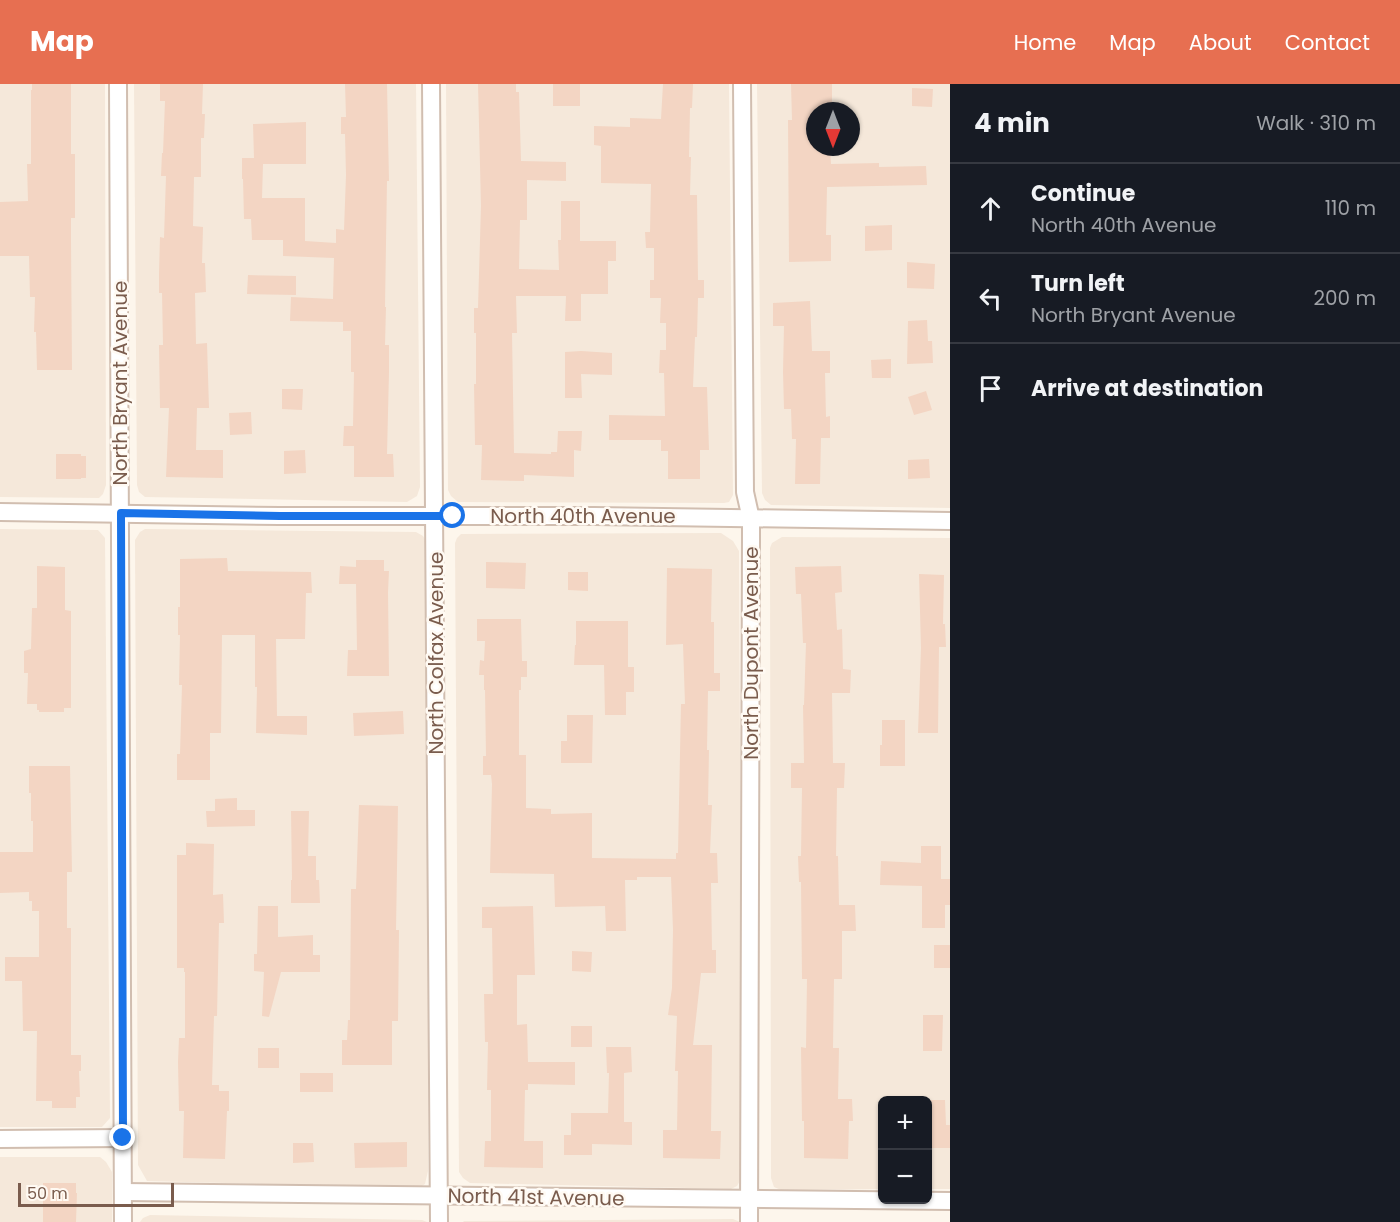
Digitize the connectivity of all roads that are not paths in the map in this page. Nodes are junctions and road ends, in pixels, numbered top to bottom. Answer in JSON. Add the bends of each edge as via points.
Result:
{"nodes":[{"id":1,"x":118,"y":84,"type":"edge"},
{"id":2,"x":431,"y":84,"type":"edge"},
{"id":3,"x":742,"y":84,"type":"edge"},
{"id":4,"x":0,"y":512,"type":"edge"},
{"id":5,"x":121,"y":513,"type":"junction"},
{"id":6,"x":435,"y":516,"type":"junction"},
{"id":7,"x":751,"y":519,"type":"junction"},
{"id":8,"x":950,"y":521,"type":"edge"},
{"id":9,"x":123,"y":1138,"type":"junction"},
{"id":10,"x":0,"y":1139,"type":"edge"},
{"id":11,"x":123,"y":1192,"type":"junction"},
{"id":12,"x":439,"y":1196,"type":"junction"},
{"id":13,"x":749,"y":1199,"type":"junction"},
{"id":14,"x":950,"y":1201,"type":"edge"},
{"id":15,"x":123,"y":1222,"type":"edge"},
{"id":16,"x":439,"y":1222,"type":"edge"},
{"id":17,"x":750,"y":1222,"type":"edge"}],
"edges":[{"from":1,"to":5,"type":"street","name":"North Bryant Avenue"},
{"from":2,"to":6,"type":"street","name":"North Colfax Avenue"},
{"from":3,"to":7,"type":"street","name":"North Dupont Avenue","via":[[745,492]]},
{"from":4,"to":5,"type":"street","name":"North 40th Avenue"},
{"from":5,"to":6,"type":"street","name":"North 40th Avenue"},
{"from":5,"to":9,"type":"street","name":"North Bryant Avenue"},
{"from":6,"to":7,"type":"street","name":"North 40th Avenue"},
{"from":6,"to":12,"type":"street","name":"North Colfax Avenue"},
{"from":7,"to":8,"type":"street","name":"North 40th Avenue"},
{"from":7,"to":13,"type":"street","name":"North Dupont Avenue"},
{"from":9,"to":10,"type":"street"},
{"from":9,"to":11,"type":"street","name":"North Bryant Avenue"},
{"from":11,"to":12,"type":"street","name":"North 41st Avenue"},
{"from":11,"to":15,"type":"street","name":"North Bryant Avenue"},
{"from":12,"to":13,"type":"street","name":"North 41st Avenue"},
{"from":12,"to":16,"type":"street","name":"North Colfax Avenue"},
{"from":13,"to":14,"type":"street","name":"North 41st Avenue"},
{"from":13,"to":17,"type":"street","name":"North Dupont Avenue"}]}
